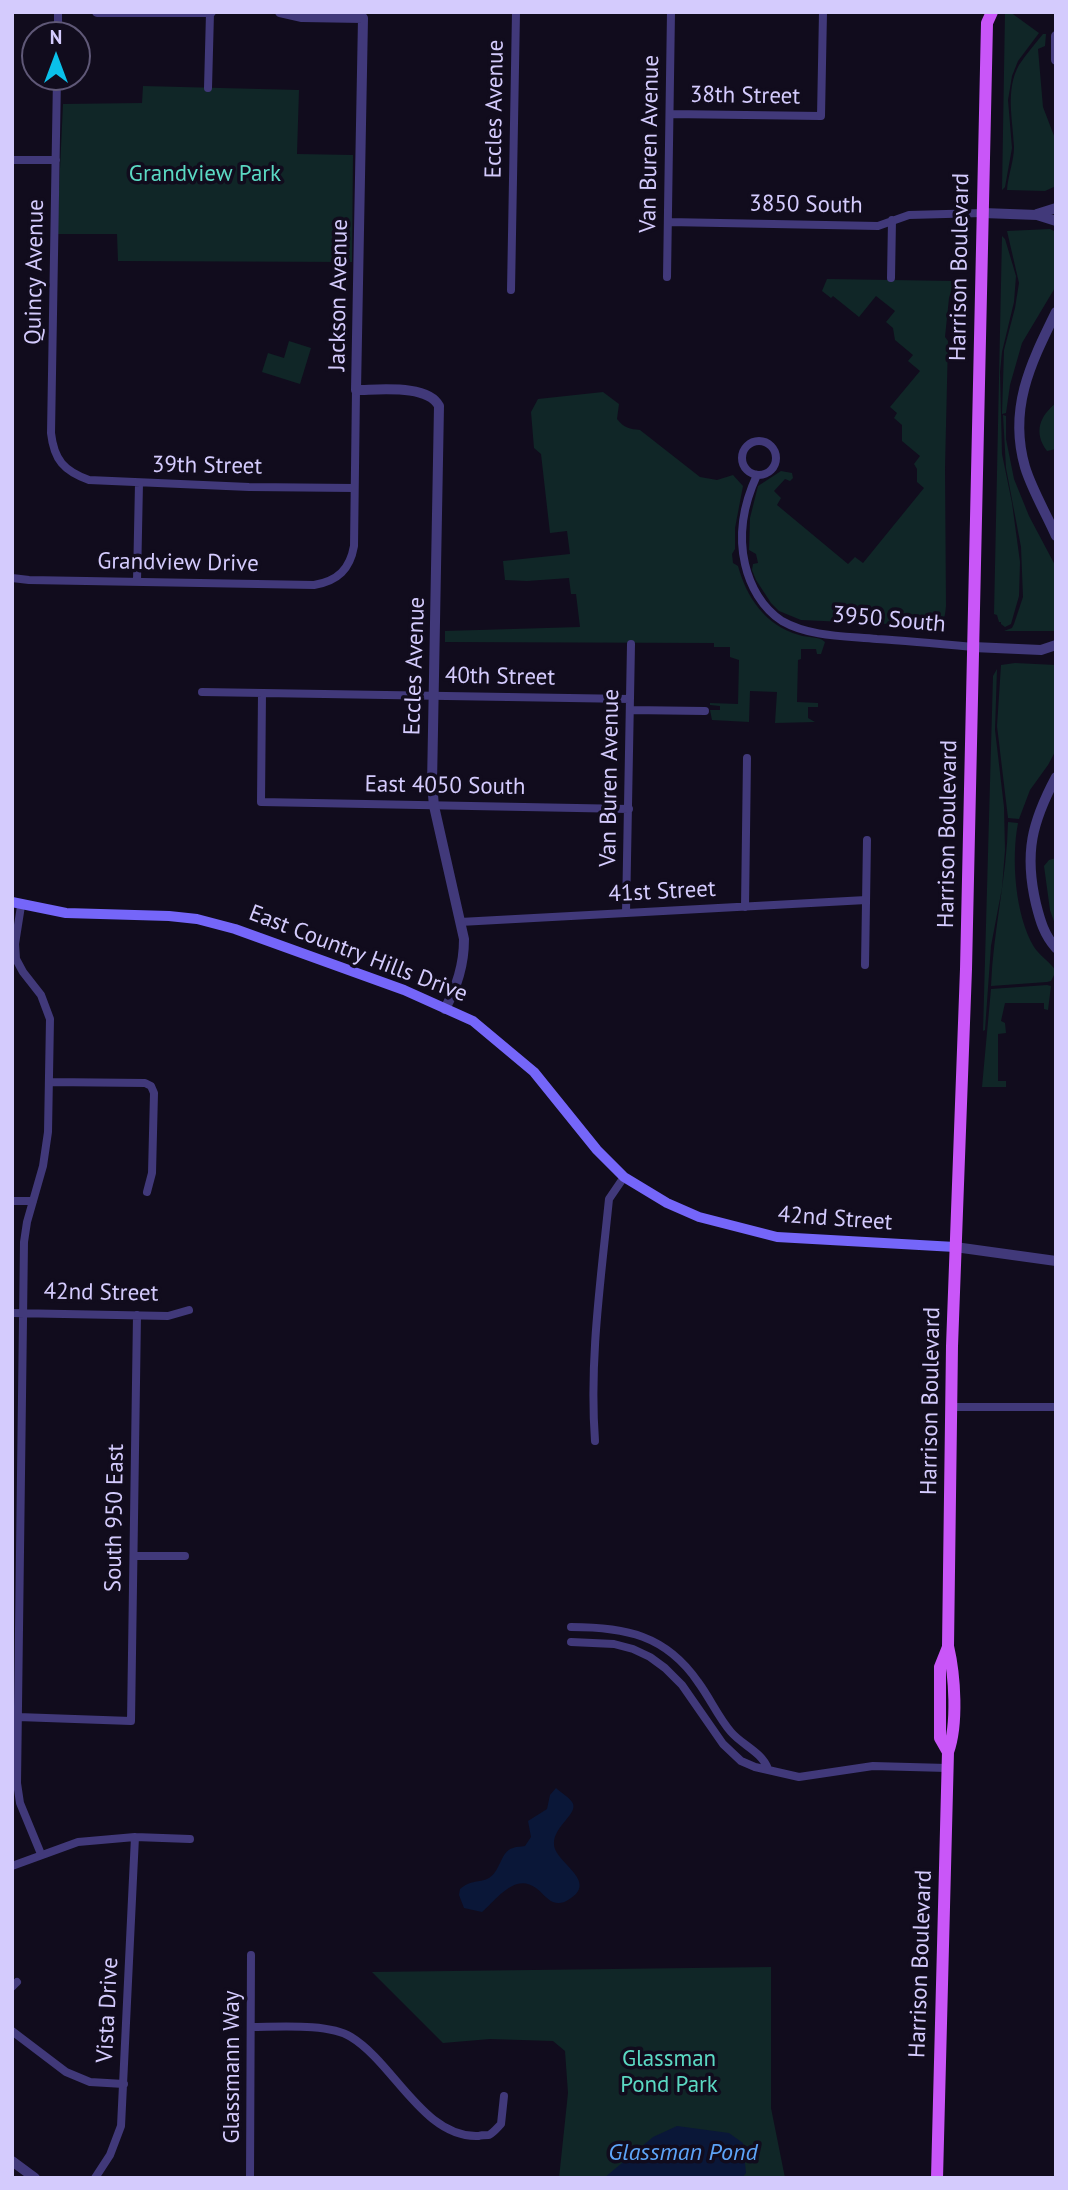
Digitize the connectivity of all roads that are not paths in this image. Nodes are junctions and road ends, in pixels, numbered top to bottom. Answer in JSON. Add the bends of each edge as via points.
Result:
{"nodes":[{"id":1,"x":97,"y":12,"type":"edge"},
{"id":2,"x":280,"y":12,"type":"edge"},
{"id":3,"x":516,"y":12,"type":"edge"},
{"id":4,"x":671,"y":12,"type":"edge"},
{"id":5,"x":823,"y":12,"type":"edge"},
{"id":6,"x":211,"y":13,"type":"edge"},
{"id":7,"x":363,"y":15,"type":"edge"},
{"id":8,"x":987,"y":16,"type":"edge"},
{"id":9,"x":1056,"y":36,"type":"edge"},
{"id":10,"x":1056,"y":60,"type":"edge"},
{"id":11,"x":208,"y":88,"type":"dead end"},
{"id":12,"x":57,"y":91,"type":"edge"},
{"id":13,"x":670,"y":114,"type":"junction"},
{"id":14,"x":12,"y":160,"type":"edge"},
{"id":15,"x":56,"y":160,"type":"junction"},
{"id":16,"x":1056,"y":208,"type":"edge"},
{"id":17,"x":983,"y":213,"type":"junction"},
{"id":18,"x":1037,"y":215,"type":"junction"},
{"id":19,"x":892,"y":220,"type":"junction"},
{"id":20,"x":1056,"y":221,"type":"edge"},
{"id":21,"x":668,"y":222,"type":"junction"},
{"id":22,"x":667,"y":277,"type":"dead end"},
{"id":23,"x":891,"y":278,"type":"dead end"},
{"id":24,"x":511,"y":290,"type":"dead end"},
{"id":25,"x":1056,"y":312,"type":"edge"},
{"id":26,"x":356,"y":390,"type":"junction"},
{"id":27,"x":62,"y":466,"type":"joint"},
{"id":28,"x":757,"y":475,"type":"junction"},
{"id":29,"x":139,"y":483,"type":"junction"},
{"id":30,"x":355,"y":488,"type":"junction"},
{"id":31,"x":1056,"y":536,"type":"edge"},
{"id":32,"x":342,"y":575,"type":"joint"},
{"id":33,"x":12,"y":578,"type":"edge"},
{"id":34,"x":137,"y":582,"type":"junction"},
{"id":35,"x":631,"y":644,"type":"dead end"},
{"id":36,"x":1056,"y":645,"type":"edge"},
{"id":37,"x":973,"y":647,"type":"junction"},
{"id":38,"x":1041,"y":650,"type":"junction"},
{"id":39,"x":1056,"y":655,"type":"edge"},
{"id":40,"x":202,"y":692,"type":"dead end"},
{"id":41,"x":262,"y":692,"type":"junction"},
{"id":42,"x":435,"y":695,"type":"junction"},
{"id":43,"x":630,"y":699,"type":"junction"},
{"id":44,"x":630,"y":710,"type":"junction"},
{"id":45,"x":705,"y":711,"type":"dead end"},
{"id":46,"x":747,"y":758,"type":"dead end"},
{"id":47,"x":1056,"y":777,"type":"edge"},
{"id":48,"x":433,"y":806,"type":"junction"},
{"id":49,"x":629,"y":809,"type":"junction"},
{"id":50,"x":867,"y":840,"type":"dead end"},
{"id":51,"x":866,"y":900,"type":"junction"},
{"id":52,"x":17,"y":904,"type":"edge"},
{"id":53,"x":744,"y":906,"type":"junction"},
{"id":54,"x":626,"y":913,"type":"junction"},
{"id":55,"x":460,"y":922,"type":"junction"},
{"id":56,"x":1056,"y":948,"type":"edge"},
{"id":57,"x":865,"y":965,"type":"dead end"},
{"id":58,"x":445,"y":1009,"type":"junction"},
{"id":59,"x":49,"y":1082,"type":"junction"},
{"id":60,"x":624,"y":1177,"type":"junction"},
{"id":61,"x":147,"y":1192,"type":"dead end"},
{"id":62,"x":12,"y":1201,"type":"edge"},
{"id":63,"x":33,"y":1202,"type":"junction"},
{"id":64,"x":955,"y":1247,"type":"junction"},
{"id":65,"x":1056,"y":1261,"type":"edge"},
{"id":66,"x":189,"y":1310,"type":"dead end"},
{"id":67,"x":12,"y":1313,"type":"edge"},
{"id":68,"x":24,"y":1313,"type":"junction"},
{"id":69,"x":137,"y":1315,"type":"junction"},
{"id":70,"x":951,"y":1407,"type":"junction"},
{"id":71,"x":1056,"y":1407,"type":"edge"},
{"id":72,"x":595,"y":1441,"type":"dead end"},
{"id":73,"x":134,"y":1556,"type":"junction"},
{"id":74,"x":185,"y":1556,"type":"dead end"},
{"id":75,"x":15,"y":1602,"type":"edge"},
{"id":76,"x":571,"y":1627,"type":"dead end"},
{"id":77,"x":570,"y":1642,"type":"dead end"},
{"id":78,"x":18,"y":1717,"type":"junction"},
{"id":79,"x":947,"y":1768,"type":"junction"},
{"id":80,"x":768,"y":1769,"type":"junction"},
{"id":81,"x":135,"y":1837,"type":"junction"},
{"id":82,"x":190,"y":1839,"type":"dead end"},
{"id":83,"x":41,"y":1854,"type":"junction"},
{"id":84,"x":12,"y":1866,"type":"edge"},
{"id":85,"x":251,"y":1955,"type":"dead end"},
{"id":86,"x":251,"y":2027,"type":"junction"},
{"id":87,"x":12,"y":2031,"type":"edge"},
{"id":88,"x":124,"y":2084,"type":"junction"},
{"id":89,"x":504,"y":2096,"type":"dead end"},
{"id":90,"x":12,"y":2161,"type":"edge"},
{"id":91,"x":35,"y":2178,"type":"edge"},
{"id":92,"x":95,"y":2178,"type":"edge"},
{"id":93,"x":250,"y":2178,"type":"edge"},
{"id":94,"x":937,"y":2178,"type":"edge"}],
"edges":[{"from":1,"to":6,"type":"street"},
{"from":2,"to":7,"type":"street","via":[[302,17]]},
{"from":3,"to":24,"type":"street","name":"Eccles Avenue"},
{"from":4,"to":13,"type":"street","name":"Van Buren Avenue"},
{"from":5,"to":13,"type":"street","name":"38th Street","via":[[821,116]]},
{"from":6,"to":11,"type":"street"},
{"from":7,"to":26,"type":"street","name":"Jackson Avenue"},
{"from":8,"to":17,"type":"main road","name":"Harrison Boulevard"},
{"from":9,"to":10,"type":"street"},
{"from":12,"to":15,"type":"street","name":"Quincy Avenue"},
{"from":13,"to":21,"type":"street","name":"Van Buren Avenue"},
{"from":14,"to":15,"type":"street"},
{"from":15,"to":27,"type":"street","name":"Quincy Avenue","via":[[51,433]]},
{"from":16,"to":18,"type":"street"},
{"from":17,"to":18,"type":"street"},
{"from":17,"to":19,"type":"street","name":"3850 South","via":[[909,215]]},
{"from":17,"to":37,"type":"main road","name":"Harrison Boulevard"},
{"from":18,"to":20,"type":"street"},
{"from":19,"to":21,"type":"street","name":"3850 South","via":[[878,226]]},
{"from":19,"to":23,"type":"street"},
{"from":21,"to":22,"type":"street","name":"Van Buren Avenue"},
{"from":25,"to":31,"type":"street","via":[[1026,380],[1019,432],[1026,468]]},
{"from":26,"to":30,"type":"street","name":"Jackson Avenue"},
{"from":26,"to":42,"type":"street","name":"Eccles Avenue","via":[[421,392],[436,399],[439,406]]},
{"from":27,"to":29,"type":"street","name":"39th Street","via":[[89,480]]},
{"from":28,"to":28,"type":"street","via":[[766,473],[775,462],[774,452],[762,442],[747,445],[742,454],[746,470]]},
{"from":28,"to":37,"type":"street","name":"3950 South","via":[[749,493],[741,548],[753,589],[782,621],[832,635]]},
{"from":29,"to":30,"type":"street","name":"39th Street"},
{"from":29,"to":34,"type":"street"},
{"from":30,"to":32,"type":"street","name":"Jackson Avenue","via":[[354,546]]},
{"from":32,"to":34,"type":"street","name":"Grandview Drive","via":[[314,585]]},
{"from":33,"to":34,"type":"street","name":"Grandview Drive"},
{"from":35,"to":43,"type":"street","name":"Van Buren Avenue"},
{"from":36,"to":38,"type":"street"},
{"from":37,"to":38,"type":"street"},
{"from":37,"to":64,"type":"main road","name":"Harrison Boulevard"},
{"from":38,"to":39,"type":"street"},
{"from":40,"to":41,"type":"street","name":"40th Street"},
{"from":41,"to":42,"type":"street","name":"40th Street"},
{"from":41,"to":48,"type":"street","name":"East 4050 South","via":[[261,802]]},
{"from":42,"to":43,"type":"street","name":"40th Street"},
{"from":42,"to":48,"type":"street","name":"Eccles Avenue"},
{"from":43,"to":44,"type":"street","name":"Van Buren Avenue"},
{"from":44,"to":45,"type":"street"},
{"from":44,"to":49,"type":"street","name":"Van Buren Avenue"},
{"from":46,"to":53,"type":"street"},
{"from":47,"to":56,"type":"street","via":[[1034,825],[1030,858],[1039,919]]},
{"from":48,"to":49,"type":"street","name":"East 4050 South"},
{"from":48,"to":55,"type":"street","name":"Eccles Avenue"},
{"from":49,"to":54,"type":"street","name":"Van Buren Avenue"},
{"from":50,"to":51,"type":"street"},
{"from":51,"to":53,"type":"street","name":"41st Street"},
{"from":51,"to":57,"type":"street"},
{"from":52,"to":58,"type":"main road","name":"East Country Hills Drive","via":[[66,913],[197,919],[247,933]]},
{"from":52,"to":59,"type":"street","via":[[16,959],[41,995],[50,1019]]},
{"from":53,"to":54,"type":"street","name":"41st Street"},
{"from":54,"to":55,"type":"street","name":"41st Street"},
{"from":55,"to":58,"type":"street","name":"Eccles Avenue","via":[[463,964]]},
{"from":58,"to":60,"type":"main road","name":"East Country Hills Drive","via":[[473,1021],[534,1072]]},
{"from":59,"to":61,"type":"street","via":[[151,1086],[155,1093],[152,1173]]},
{"from":59,"to":63,"type":"street","via":[[48,1132]]},
{"from":60,"to":64,"type":"main road","name":"42nd Street","via":[[699,1217],[776,1237]]},
{"from":60,"to":72,"type":"street","via":[[609,1199],[592,1395]]},
{"from":62,"to":63,"type":"street"},
{"from":63,"to":68,"type":"street","via":[[24,1242]]},
{"from":64,"to":65,"type":"street","name":"42nd Street"},
{"from":64,"to":70,"type":"main road","name":"Harrison Boulevard"},
{"from":66,"to":69,"type":"street","name":"42nd Street"},
{"from":67,"to":68,"type":"street","name":"42nd Street"},
{"from":68,"to":69,"type":"street","name":"42nd Street"},
{"from":68,"to":75,"type":"street"},
{"from":69,"to":73,"type":"street","name":"South 950 East"},
{"from":70,"to":71,"type":"street"},
{"from":70,"to":79,"type":"main road","name":"Harrison Boulevard","via":[[948,1646],[940,1667],[940,1738],[947,1752]]},
{"from":73,"to":74,"type":"street"},
{"from":73,"to":78,"type":"street","name":"South 950 East","via":[[131,1721]]},
{"from":75,"to":78,"type":"street"},
{"from":76,"to":80,"type":"street","via":[[626,1631],[667,1650],[694,1676],[731,1731]]},
{"from":77,"to":80,"type":"street","via":[[614,1644],[650,1657],[682,1685],[732,1753],[748,1764]]},
{"from":78,"to":83,"type":"street","via":[[20,1803]]},
{"from":79,"to":80,"type":"street","via":[[873,1766],[799,1777]]},
{"from":79,"to":94,"type":"main road","name":"Harrison Boulevard"},
{"from":81,"to":82,"type":"street"},
{"from":81,"to":83,"type":"street","via":[[78,1842]]},
{"from":81,"to":88,"type":"street","name":"Vista Drive"},
{"from":83,"to":84,"type":"street"},
{"from":85,"to":86,"type":"street","name":"Glassmann Way"},
{"from":86,"to":89,"type":"street","via":[[318,2028],[349,2036],[435,2121],[453,2132],[489,2135],[501,2124]]},
{"from":86,"to":93,"type":"street","name":"Glassmann Way"},
{"from":87,"to":88,"type":"street","via":[[66,2072],[90,2082]]},
{"from":88,"to":92,"type":"street","name":"Vista Drive","via":[[121,2126]]},
{"from":90,"to":91,"type":"street"}]}
